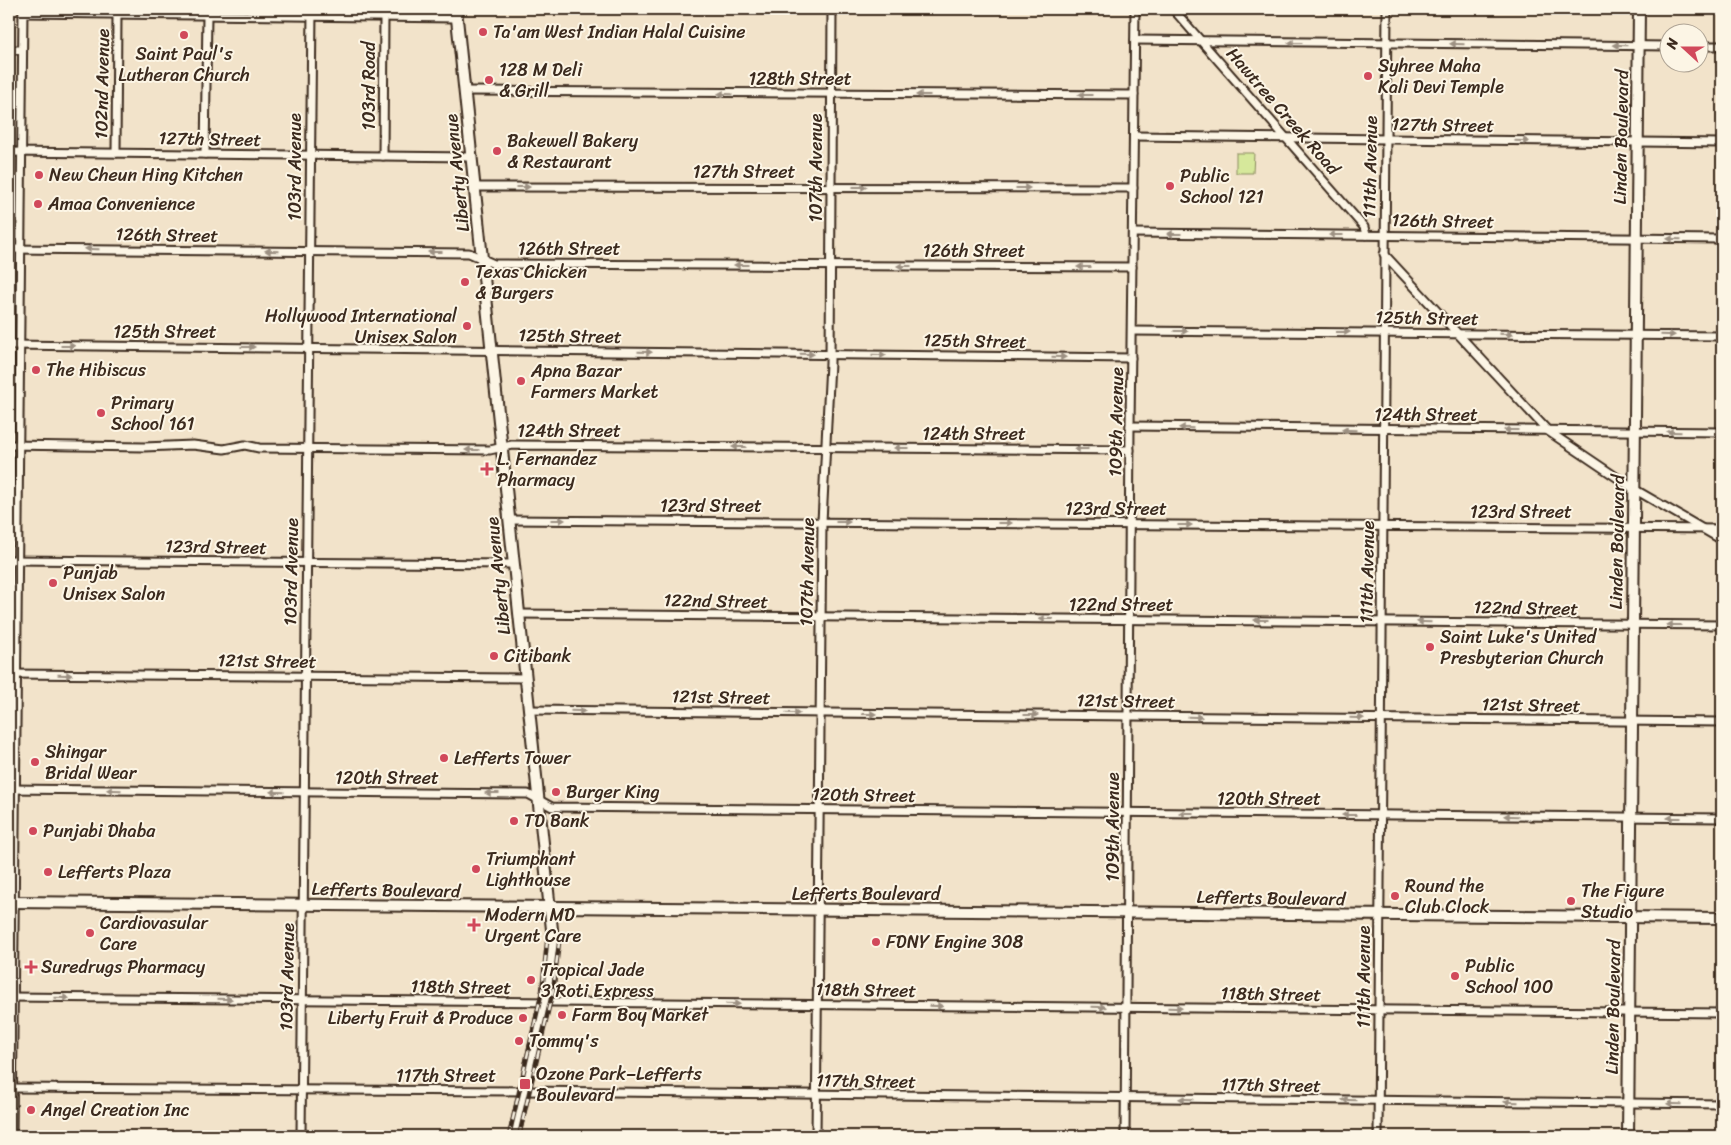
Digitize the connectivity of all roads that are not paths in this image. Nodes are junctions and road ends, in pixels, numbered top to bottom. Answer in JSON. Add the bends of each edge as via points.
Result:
{"nodes":[{"id":1,"x":312,"y":9,"type":"edge"},
{"id":2,"x":832,"y":9,"type":"edge"},
{"id":3,"x":1135,"y":9,"type":"edge"},
{"id":4,"x":1173,"y":9,"type":"edge"},
{"id":5,"x":1387,"y":9,"type":"edge"},
{"id":6,"x":1639,"y":9,"type":"edge"},
{"id":7,"x":23,"y":11,"type":"edge"},
{"id":8,"x":118,"y":14,"type":"junction"},
{"id":9,"x":457,"y":14,"type":"edge"},
{"id":10,"x":207,"y":15,"type":"junction"},
{"id":11,"x":311,"y":17,"type":"junction"},
{"id":12,"x":384,"y":17,"type":"junction"},
{"id":13,"x":1135,"y":40,"type":"junction"},
{"id":14,"x":1203,"y":42,"type":"junction"},
{"id":15,"x":1387,"y":43,"type":"junction"},
{"id":16,"x":1638,"y":46,"type":"junction"},
{"id":17,"x":1658,"y":46,"type":"edge"},
{"id":18,"x":1708,"y":46,"type":"edge"},
{"id":19,"x":1722,"y":46,"type":"edge"},
{"id":20,"x":9,"y":50,"type":"edge"},
{"id":21,"x":22,"y":50,"type":"junction"},
{"id":22,"x":465,"y":91,"type":"junction"},
{"id":23,"x":832,"y":94,"type":"junction"},
{"id":24,"x":1134,"y":96,"type":"junction"},
{"id":25,"x":1134,"y":136,"type":"junction"},
{"id":26,"x":1287,"y":139,"type":"junction"},
{"id":27,"x":1386,"y":140,"type":"junction"},
{"id":28,"x":1638,"y":142,"type":"junction"},
{"id":29,"x":1722,"y":143,"type":"edge"},
{"id":30,"x":9,"y":152,"type":"edge"},
{"id":31,"x":21,"y":152,"type":"junction"},
{"id":32,"x":116,"y":153,"type":"junction"},
{"id":33,"x":205,"y":154,"type":"junction"},
{"id":34,"x":310,"y":155,"type":"junction"},
{"id":35,"x":383,"y":156,"type":"junction"},
{"id":36,"x":471,"y":156,"type":"junction"},
{"id":37,"x":474,"y":187,"type":"junction"},
{"id":38,"x":831,"y":187,"type":"junction"},
{"id":39,"x":1133,"y":188,"type":"junction"},
{"id":40,"x":1133,"y":233,"type":"junction"},
{"id":41,"x":1366,"y":235,"type":"junction"},
{"id":42,"x":1384,"y":235,"type":"junction"},
{"id":43,"x":1636,"y":238,"type":"junction"},
{"id":44,"x":1722,"y":239,"type":"edge"},
{"id":45,"x":9,"y":249,"type":"edge"},
{"id":46,"x":20,"y":249,"type":"junction"},
{"id":47,"x":309,"y":252,"type":"junction"},
{"id":48,"x":1384,"y":254,"type":"junction"},
{"id":49,"x":482,"y":258,"type":"junction"},
{"id":50,"x":831,"y":266,"type":"junction"},
{"id":51,"x":1132,"y":267,"type":"junction"},
{"id":52,"x":1132,"y":330,"type":"junction"},
{"id":53,"x":1383,"y":333,"type":"junction"},
{"id":54,"x":1457,"y":334,"type":"junction"},
{"id":55,"x":1636,"y":335,"type":"junction"},
{"id":56,"x":1722,"y":336,"type":"edge"},
{"id":57,"x":9,"y":345,"type":"edge"},
{"id":58,"x":20,"y":346,"type":"junction"},
{"id":59,"x":308,"y":348,"type":"junction"},
{"id":60,"x":491,"y":350,"type":"junction"},
{"id":61,"x":830,"y":355,"type":"junction"},
{"id":62,"x":1131,"y":358,"type":"junction"},
{"id":63,"x":1130,"y":426,"type":"junction"},
{"id":64,"x":1382,"y":430,"type":"junction"},
{"id":65,"x":1548,"y":431,"type":"junction"},
{"id":66,"x":1635,"y":431,"type":"junction"},
{"id":67,"x":1722,"y":432,"type":"edge"},
{"id":68,"x":9,"y":446,"type":"edge"},
{"id":69,"x":19,"y":446,"type":"junction"},
{"id":70,"x":827,"y":447,"type":"junction"},
{"id":71,"x":307,"y":448,"type":"junction"},
{"id":72,"x":501,"y":448,"type":"junction"},
{"id":73,"x":1130,"y":450,"type":"junction"},
{"id":74,"x":1634,"y":488,"type":"junction"},
{"id":75,"x":509,"y":520,"type":"junction"},
{"id":76,"x":822,"y":522,"type":"junction"},
{"id":77,"x":1130,"y":524,"type":"junction"},
{"id":78,"x":1382,"y":526,"type":"junction"},
{"id":79,"x":1634,"y":527,"type":"junction"},
{"id":80,"x":1703,"y":529,"type":"junction"},
{"id":81,"x":1722,"y":529,"type":"edge"},
{"id":82,"x":1722,"y":540,"type":"edge"},
{"id":83,"x":9,"y":560,"type":"edge"},
{"id":84,"x":18,"y":560,"type":"junction"},
{"id":85,"x":306,"y":563,"type":"junction"},
{"id":86,"x":513,"y":564,"type":"junction"},
{"id":87,"x":519,"y":614,"type":"junction"},
{"id":88,"x":821,"y":617,"type":"junction"},
{"id":89,"x":1130,"y":620,"type":"junction"},
{"id":90,"x":1381,"y":621,"type":"junction"},
{"id":91,"x":1633,"y":625,"type":"junction"},
{"id":92,"x":1722,"y":625,"type":"edge"},
{"id":93,"x":13,"y":674,"type":"edge"},
{"id":94,"x":305,"y":677,"type":"junction"},
{"id":95,"x":526,"y":678,"type":"junction"},
{"id":96,"x":529,"y":710,"type":"junction"},
{"id":97,"x":820,"y":713,"type":"junction"},
{"id":98,"x":1128,"y":716,"type":"junction"},
{"id":99,"x":1381,"y":718,"type":"junction"},
{"id":100,"x":1632,"y":721,"type":"junction"},
{"id":101,"x":1722,"y":722,"type":"edge"},
{"id":102,"x":12,"y":789,"type":"edge"},
{"id":103,"x":304,"y":792,"type":"junction"},
{"id":104,"x":539,"y":800,"type":"junction"},
{"id":105,"x":819,"y":810,"type":"junction"},
{"id":106,"x":1128,"y":813,"type":"junction"},
{"id":107,"x":1380,"y":815,"type":"junction"},
{"id":108,"x":1631,"y":818,"type":"junction"},
{"id":109,"x":1722,"y":818,"type":"edge"},
{"id":110,"x":12,"y":902,"type":"edge"},
{"id":111,"x":303,"y":905,"type":"junction"},
{"id":112,"x":550,"y":908,"type":"junction"},
{"id":113,"x":818,"y":910,"type":"junction"},
{"id":114,"x":1127,"y":913,"type":"junction"},
{"id":115,"x":1379,"y":915,"type":"junction"},
{"id":116,"x":1630,"y":918,"type":"junction"},
{"id":117,"x":1722,"y":918,"type":"edge"},
{"id":118,"x":11,"y":997,"type":"edge"},
{"id":119,"x":302,"y":1000,"type":"junction"},
{"id":120,"x":545,"y":1002,"type":"junction"},
{"id":121,"x":818,"y":1005,"type":"junction"},
{"id":122,"x":1126,"y":1008,"type":"junction"},
{"id":123,"x":1378,"y":1010,"type":"junction"},
{"id":124,"x":1629,"y":1012,"type":"junction"},
{"id":125,"x":1722,"y":1013,"type":"edge"},
{"id":126,"x":11,"y":1088,"type":"edge"},
{"id":127,"x":301,"y":1091,"type":"junction"},
{"id":128,"x":525,"y":1091,"type":"junction"},
{"id":129,"x":816,"y":1096,"type":"junction"},
{"id":130,"x":1126,"y":1098,"type":"junction"},
{"id":131,"x":1378,"y":1101,"type":"junction"},
{"id":132,"x":1628,"y":1103,"type":"junction"},
{"id":133,"x":1722,"y":1104,"type":"edge"},
{"id":134,"x":12,"y":1136,"type":"edge"},
{"id":135,"x":300,"y":1136,"type":"edge"},
{"id":136,"x":514,"y":1136,"type":"edge"},
{"id":137,"x":816,"y":1136,"type":"edge"},
{"id":138,"x":1125,"y":1136,"type":"edge"},
{"id":139,"x":1378,"y":1136,"type":"edge"},
{"id":140,"x":1628,"y":1136,"type":"edge"}],
"edges":[{"from":1,"to":11,"type":"street","name":"103rd Avenue"},
{"from":2,"to":23,"type":"street","name":"107th Avenue"},
{"from":3,"to":13,"type":"street","name":"109th Avenue"},
{"from":4,"to":14,"type":"street","name":"Hawtree Creek Road"},
{"from":5,"to":15,"type":"street","name":"111th Avenue"},
{"from":6,"to":16,"type":"street","name":"Linden Boulevard"},
{"from":7,"to":8,"type":"street"},
{"from":7,"to":21,"type":"street"},
{"from":8,"to":10,"type":"street"},
{"from":8,"to":32,"type":"street","name":"102nd Avenue"},
{"from":9,"to":12,"type":"street"},
{"from":9,"to":22,"type":"street","name":"Liberty Avenue"},
{"from":10,"to":11,"type":"street"},
{"from":10,"to":33,"type":"street"},
{"from":11,"to":12,"type":"street"},
{"from":11,"to":34,"type":"street","name":"103rd Avenue"},
{"from":12,"to":35,"type":"street","name":"103rd Road"},
{"from":13,"to":14,"type":"street"},
{"from":13,"to":24,"type":"street","name":"109th Avenue"},
{"from":15,"to":14,"type":"street","one_way":true},
{"from":14,"to":26,"type":"street","name":"Hawtree Creek Road"},
{"from":16,"to":15,"type":"street","one_way":true},
{"from":15,"to":27,"type":"street","name":"111th Avenue"},
{"from":16,"to":17,"type":"street"},
{"from":16,"to":28,"type":"street","name":"Linden Boulevard"},
{"from":18,"to":19,"type":"street"},
{"from":20,"to":21,"type":"street"},
{"from":21,"to":31,"type":"street"},
{"from":23,"to":22,"type":"street","name":"128th Street","one_way":true},
{"from":22,"to":36,"type":"street","name":"Liberty Avenue"},
{"from":24,"to":23,"type":"street","name":"128th Street","one_way":true},
{"from":23,"to":38,"type":"street","name":"107th Avenue"},
{"from":24,"to":25,"type":"street","name":"109th Avenue"},
{"from":25,"to":26,"type":"street","name":"127th Street"},
{"from":25,"to":39,"type":"street","name":"109th Avenue"},
{"from":26,"to":27,"type":"street","name":"127th Street"},
{"from":26,"to":41,"type":"street","name":"Hawtree Creek Road","via":[[1364,227]]},
{"from":27,"to":28,"type":"street","name":"127th Street","one_way":true},
{"from":27,"to":42,"type":"street","name":"111th Avenue"},
{"from":28,"to":29,"type":"street","name":"127th Street"},
{"from":28,"to":43,"type":"street","name":"Linden Boulevard"},
{"from":30,"to":31,"type":"street","name":"127th Street"},
{"from":31,"to":32,"type":"street","name":"127th Street"},
{"from":31,"to":46,"type":"street"},
{"from":32,"to":33,"type":"street","name":"127th Street"},
{"from":33,"to":34,"type":"street","name":"127th Street"},
{"from":34,"to":35,"type":"street","name":"127th Street"},
{"from":34,"to":47,"type":"street","name":"103rd Avenue"},
{"from":35,"to":36,"type":"street","name":"127th Street"},
{"from":36,"to":37,"type":"street","name":"Liberty Avenue"},
{"from":37,"to":38,"type":"street","name":"127th Street","one_way":true},
{"from":37,"to":49,"type":"street","name":"Liberty Avenue"},
{"from":38,"to":39,"type":"street","name":"127th Street","one_way":true},
{"from":38,"to":50,"type":"street","name":"107th Avenue"},
{"from":39,"to":40,"type":"street","name":"109th Avenue"},
{"from":41,"to":40,"type":"street","name":"126th Street","one_way":true},
{"from":40,"to":51,"type":"street","name":"109th Avenue"},
{"from":41,"to":42,"type":"street","name":"126th Street"},
{"from":42,"to":43,"type":"street","name":"126th Street"},
{"from":42,"to":48,"type":"street","name":"111th Avenue"},
{"from":44,"to":43,"type":"street","name":"126th Street","one_way":true},
{"from":43,"to":55,"type":"street","name":"Linden Boulevard"},
{"from":45,"to":46,"type":"street","name":"126th Street"},
{"from":47,"to":46,"type":"street","name":"126th Street","one_way":true},
{"from":46,"to":58,"type":"street"},
{"from":49,"to":47,"type":"street","name":"126th Street","one_way":true,"via":[[470,252]]},
{"from":47,"to":59,"type":"street","name":"103rd Avenue"},
{"from":48,"to":53,"type":"street","name":"111th Avenue"},
{"from":48,"to":54,"type":"street"},
{"from":50,"to":49,"type":"street","name":"126th Street","one_way":true,"via":[[494,264]]},
{"from":49,"to":60,"type":"street","name":"Liberty Avenue"},
{"from":51,"to":50,"type":"street","name":"126th Street","one_way":true},
{"from":50,"to":61,"type":"street","name":"107th Avenue"},
{"from":51,"to":52,"type":"street","name":"109th Avenue"},
{"from":52,"to":53,"type":"street","name":"125th Street","one_way":true},
{"from":52,"to":62,"type":"street","name":"109th Avenue"},
{"from":53,"to":54,"type":"street","name":"125th Street"},
{"from":53,"to":64,"type":"street","name":"111th Avenue"},
{"from":54,"to":55,"type":"street","name":"125th Street","one_way":true},
{"from":54,"to":65,"type":"street"},
{"from":55,"to":56,"type":"street","name":"125th Street","one_way":true},
{"from":55,"to":66,"type":"street","name":"Linden Boulevard"},
{"from":57,"to":58,"type":"street","name":"125th Street"},
{"from":58,"to":59,"type":"street","name":"125th Street","one_way":true},
{"from":58,"to":69,"type":"street"},
{"from":59,"to":60,"type":"street","name":"125th Street"},
{"from":59,"to":71,"type":"street","name":"103rd Avenue"},
{"from":60,"to":61,"type":"street","name":"125th Street","one_way":true},
{"from":60,"to":72,"type":"street","name":"Liberty Avenue"},
{"from":61,"to":62,"type":"street","name":"125th Street","one_way":true},
{"from":61,"to":70,"type":"street","name":"107th Avenue"},
{"from":62,"to":63,"type":"street","name":"109th Avenue"},
{"from":64,"to":63,"type":"street","name":"124th Street","one_way":true},
{"from":63,"to":73,"type":"street","name":"109th Avenue"},
{"from":65,"to":64,"type":"street","name":"124th Street","one_way":true},
{"from":64,"to":78,"type":"street","name":"111th Avenue"},
{"from":65,"to":66,"type":"street","name":"124th Street"},
{"from":65,"to":74,"type":"street"},
{"from":67,"to":66,"type":"street","name":"124th Street","one_way":true},
{"from":66,"to":74,"type":"street","name":"Linden Boulevard"},
{"from":68,"to":69,"type":"street","name":"124th Street"},
{"from":69,"to":71,"type":"street","name":"124th Street","via":[[193,445],[224,449],[245,445]]},
{"from":69,"to":84,"type":"street"},
{"from":70,"to":72,"type":"street","name":"124th Street","one_way":true,"via":[[512,445]]},
{"from":73,"to":70,"type":"street","name":"124th Street","one_way":true},
{"from":70,"to":76,"type":"street","name":"107th Avenue"},
{"from":72,"to":71,"type":"street","name":"124th Street","one_way":true},
{"from":71,"to":85,"type":"street","name":"103rd Avenue"},
{"from":72,"to":75,"type":"street","name":"Liberty Avenue"},
{"from":73,"to":77,"type":"street","name":"109th Avenue"},
{"from":74,"to":79,"type":"street","name":"Linden Boulevard"},
{"from":74,"to":80,"type":"street"},
{"from":75,"to":76,"type":"street","name":"123rd Street","one_way":true},
{"from":75,"to":86,"type":"street","name":"Liberty Avenue"},
{"from":76,"to":77,"type":"street","name":"123rd Street","one_way":true},
{"from":76,"to":88,"type":"street","name":"107th Avenue"},
{"from":77,"to":78,"type":"street","name":"123rd Street","one_way":true},
{"from":77,"to":89,"type":"street","name":"109th Avenue"},
{"from":78,"to":79,"type":"street","name":"123rd Street"},
{"from":78,"to":90,"type":"street","name":"111th Avenue"},
{"from":79,"to":80,"type":"street","name":"123rd Street"},
{"from":79,"to":91,"type":"street","name":"Linden Boulevard"},
{"from":80,"to":81,"type":"street","name":"123rd Street"},
{"from":80,"to":82,"type":"street"},
{"from":83,"to":84,"type":"street","name":"123rd Street"},
{"from":84,"to":85,"type":"street","name":"123rd Street"},
{"from":84,"to":93,"type":"street"},
{"from":85,"to":86,"type":"street","name":"123rd Street"},
{"from":85,"to":94,"type":"street","name":"103rd Avenue"},
{"from":86,"to":87,"type":"street","name":"Liberty Avenue"},
{"from":87,"to":88,"type":"street","name":"122nd Street"},
{"from":87,"to":95,"type":"street","name":"Liberty Avenue"},
{"from":89,"to":88,"type":"street","name":"122nd Street","one_way":true},
{"from":88,"to":97,"type":"street","name":"107th Avenue"},
{"from":90,"to":89,"type":"street","name":"122nd Street","one_way":true},
{"from":89,"to":98,"type":"street","name":"109th Avenue"},
{"from":91,"to":90,"type":"street","name":"122nd Street","one_way":true},
{"from":90,"to":99,"type":"street","name":"111th Avenue"},
{"from":92,"to":91,"type":"street","name":"122nd Street","one_way":true},
{"from":91,"to":100,"type":"street","name":"Linden Boulevard"},
{"from":93,"to":94,"type":"street","name":"121st Street","one_way":true},
{"from":93,"to":102,"type":"street"},
{"from":94,"to":95,"type":"street","name":"121st Street"},
{"from":94,"to":103,"type":"street","name":"103rd Avenue"},
{"from":95,"to":96,"type":"street","name":"Liberty Avenue"},
{"from":96,"to":97,"type":"street","name":"121st Street","one_way":true},
{"from":96,"to":104,"type":"street","name":"Liberty Avenue"},
{"from":97,"to":98,"type":"street","name":"121st Street","one_way":true},
{"from":97,"to":105,"type":"street","name":"107th Avenue"},
{"from":98,"to":99,"type":"street","name":"121st Street","one_way":true},
{"from":98,"to":106,"type":"street","name":"109th Avenue"},
{"from":99,"to":100,"type":"street","name":"121st Street"},
{"from":99,"to":107,"type":"street","name":"111th Avenue"},
{"from":100,"to":101,"type":"street","name":"121st Street"},
{"from":100,"to":108,"type":"street","name":"Linden Boulevard"},
{"from":103,"to":102,"type":"street","name":"120th Street","one_way":true},
{"from":102,"to":110,"type":"street"},
{"from":104,"to":103,"type":"street","name":"120th Street","one_way":true,"via":[[528,794]]},
{"from":103,"to":111,"type":"street","name":"103rd Avenue"},
{"from":104,"to":105,"type":"street","name":"120th Street","via":[[552,807]]},
{"from":104,"to":112,"type":"street","name":"Liberty Avenue"},
{"from":105,"to":106,"type":"street","name":"120th Street"},
{"from":105,"to":113,"type":"street","name":"107th Avenue"},
{"from":107,"to":106,"type":"street","name":"120th Street","one_way":true},
{"from":106,"to":114,"type":"street","name":"109th Avenue"},
{"from":108,"to":107,"type":"street","name":"120th Street","one_way":true},
{"from":107,"to":115,"type":"street","name":"111th Avenue"},
{"from":109,"to":108,"type":"street","name":"120th Street","one_way":true},
{"from":108,"to":116,"type":"street","name":"Linden Boulevard"},
{"from":110,"to":111,"type":"street","name":"Lefferts Boulevard"},
{"from":110,"to":118,"type":"street"},
{"from":111,"to":112,"type":"street","name":"Lefferts Boulevard"},
{"from":111,"to":119,"type":"street","name":"103rd Avenue"},
{"from":112,"to":113,"type":"street","name":"Lefferts Boulevard"},
{"from":112,"to":120,"type":"street","name":"Liberty Avenue","via":[[552,960]]},
{"from":113,"to":114,"type":"street","name":"Lefferts Boulevard"},
{"from":113,"to":121,"type":"street","name":"107th Avenue"},
{"from":114,"to":115,"type":"street","name":"Lefferts Boulevard"},
{"from":114,"to":122,"type":"street","name":"109th Avenue"},
{"from":115,"to":116,"type":"street","name":"Lefferts Boulevard"},
{"from":115,"to":123,"type":"street","name":"111th Avenue"},
{"from":116,"to":117,"type":"street","name":"Lefferts Boulevard"},
{"from":116,"to":124,"type":"street","name":"Linden Boulevard"},
{"from":118,"to":119,"type":"street","name":"118th Street","one_way":true},
{"from":118,"to":126,"type":"street"},
{"from":119,"to":120,"type":"street","name":"118th Street"},
{"from":119,"to":127,"type":"street","name":"103rd Avenue"},
{"from":120,"to":121,"type":"street","name":"118th Street","one_way":true},
{"from":120,"to":128,"type":"street","name":"Liberty Avenue"},
{"from":121,"to":122,"type":"street","name":"118th Street","one_way":true},
{"from":121,"to":129,"type":"street","name":"107th Avenue"},
{"from":122,"to":123,"type":"street","name":"118th Street","one_way":true},
{"from":122,"to":130,"type":"street","name":"109th Avenue"},
{"from":123,"to":124,"type":"street","name":"118th Street"},
{"from":123,"to":131,"type":"street","name":"111th Avenue"},
{"from":124,"to":125,"type":"street","name":"118th Street"},
{"from":124,"to":132,"type":"street","name":"Linden Boulevard"},
{"from":126,"to":127,"type":"street","name":"117th Street"},
{"from":126,"to":134,"type":"street"},
{"from":127,"to":128,"type":"street","name":"117th Street"},
{"from":127,"to":135,"type":"street","name":"103rd Avenue"},
{"from":128,"to":129,"type":"street","name":"117th Street"},
{"from":128,"to":136,"type":"street","name":"Liberty Avenue"},
{"from":129,"to":130,"type":"street","name":"117th Street"},
{"from":129,"to":137,"type":"street","name":"107th Avenue"},
{"from":131,"to":130,"type":"street","name":"117th Street","one_way":true},
{"from":130,"to":138,"type":"street","name":"109th Avenue"},
{"from":132,"to":131,"type":"street","name":"117th Street","one_way":true},
{"from":131,"to":139,"type":"street","name":"111th Avenue"},
{"from":133,"to":132,"type":"street","name":"117th Street","one_way":true},
{"from":132,"to":140,"type":"street","name":"Linden Boulevard"}]}
